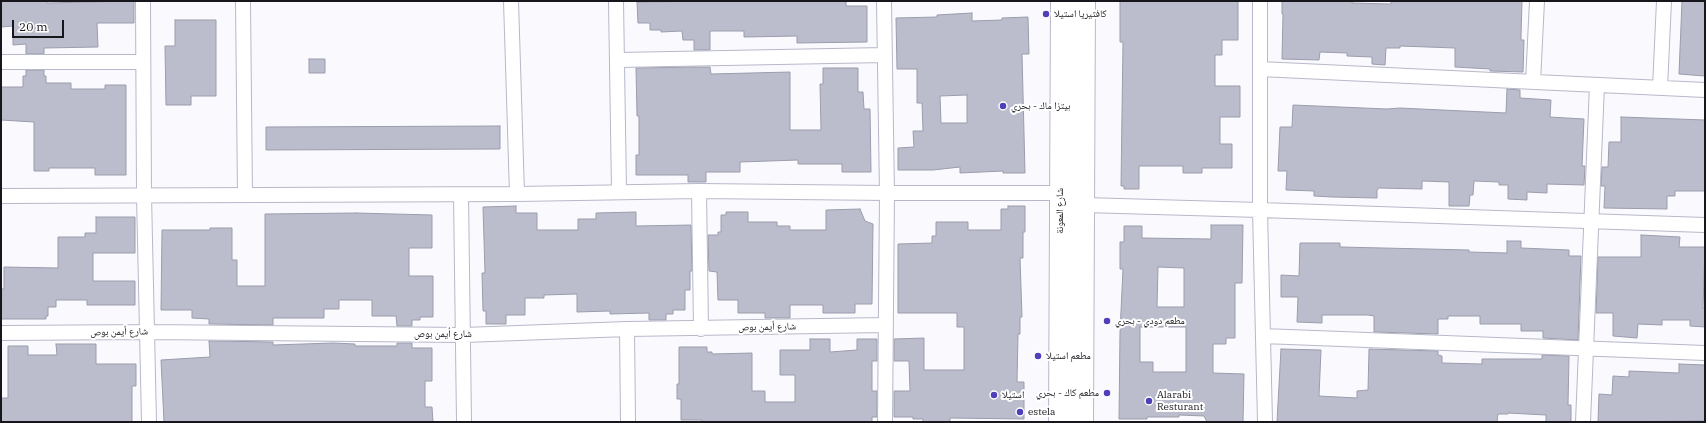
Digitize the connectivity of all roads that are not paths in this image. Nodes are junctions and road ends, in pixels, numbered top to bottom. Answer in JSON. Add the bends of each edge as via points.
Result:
{"nodes":[{"id":1,"x":143,"y":1,"type":"edge"},
{"id":2,"x":242,"y":1,"type":"edge"},
{"id":3,"x":511,"y":1,"type":"edge"},
{"id":4,"x":616,"y":1,"type":"edge"},
{"id":5,"x":884,"y":1,"type":"edge"},
{"id":6,"x":1062,"y":1,"type":"edge"},
{"id":7,"x":1084,"y":1,"type":"edge"},
{"id":8,"x":1260,"y":1,"type":"edge"},
{"id":9,"x":1537,"y":1,"type":"edge"},
{"id":10,"x":1664,"y":1,"type":"edge"},
{"id":11,"x":885,"y":55,"type":"junction"},
{"id":12,"x":618,"y":60,"type":"junction"},
{"id":13,"x":1,"y":62,"type":"edge"},
{"id":14,"x":143,"y":62,"type":"junction"},
{"id":15,"x":1260,"y":69,"type":"junction"},
{"id":16,"x":1533,"y":82,"type":"junction"},
{"id":17,"x":1597,"y":85,"type":"junction"},
{"id":18,"x":1660,"y":88,"type":"junction"},
{"id":19,"x":1705,"y":90,"type":"edge"},
{"id":20,"x":619,"y":191,"type":"junction"},
{"id":21,"x":700,"y":191,"type":"junction"},
{"id":22,"x":887,"y":193,"type":"junction"},
{"id":23,"x":1060,"y":193,"type":"junction"},
{"id":24,"x":461,"y":194,"type":"junction"},
{"id":25,"x":517,"y":194,"type":"junction"},
{"id":26,"x":144,"y":195,"type":"junction"},
{"id":27,"x":244,"y":195,"type":"junction"},
{"id":28,"x":1,"y":196,"type":"edge"},
{"id":29,"x":1084,"y":205,"type":"junction"},
{"id":30,"x":1260,"y":210,"type":"junction"},
{"id":31,"x":1590,"y":221,"type":"junction"},
{"id":32,"x":1705,"y":225,"type":"edge"},
{"id":33,"x":885,"y":325,"type":"junction"},
{"id":34,"x":627,"y":329,"type":"junction"},
{"id":35,"x":701,"y":329,"type":"junction"},
{"id":36,"x":147,"y":332,"type":"junction"},
{"id":37,"x":1,"y":333,"type":"edge"},
{"id":38,"x":464,"y":335,"type":"junction"},
{"id":39,"x":1263,"y":336,"type":"junction"},
{"id":40,"x":1586,"y":347,"type":"junction"},
{"id":41,"x":1705,"y":353,"type":"edge"},
{"id":42,"x":149,"y":422,"type":"edge"},
{"id":43,"x":464,"y":422,"type":"edge"},
{"id":44,"x":628,"y":422,"type":"edge"},
{"id":45,"x":885,"y":422,"type":"edge"},
{"id":46,"x":1060,"y":422,"type":"edge"},
{"id":47,"x":1082,"y":422,"type":"edge"},
{"id":48,"x":1265,"y":422,"type":"edge"},
{"id":49,"x":1583,"y":422,"type":"edge"}],
"edges":[{"from":1,"to":14,"type":"street"},
{"from":2,"to":27,"type":"street"},
{"from":3,"to":25,"type":"street"},
{"from":4,"to":12,"type":"street"},
{"from":5,"to":11,"type":"street"},
{"from":6,"to":23,"type":"highway","name":"شارع المعونة"},
{"from":7,"to":29,"type":"highway"},
{"from":8,"to":15,"type":"street"},
{"from":9,"to":16,"type":"street"},
{"from":10,"to":18,"type":"street"},
{"from":11,"to":12,"type":"street"},
{"from":11,"to":22,"type":"street"},
{"from":12,"to":20,"type":"street"},
{"from":13,"to":14,"type":"street"},
{"from":14,"to":26,"type":"street"},
{"from":15,"to":16,"type":"street"},
{"from":15,"to":30,"type":"street"},
{"from":16,"to":17,"type":"street"},
{"from":17,"to":18,"type":"street"},
{"from":17,"to":31,"type":"street"},
{"from":18,"to":19,"type":"street"},
{"from":20,"to":21,"type":"street"},
{"from":20,"to":25,"type":"street"},
{"from":21,"to":22,"type":"street"},
{"from":21,"to":35,"type":"street"},
{"from":22,"to":23,"type":"street"},
{"from":22,"to":33,"type":"street"},
{"from":23,"to":46,"type":"highway","name":"شارع المعونة"},
{"from":24,"to":25,"type":"street"},
{"from":24,"to":27,"type":"street"},
{"from":24,"to":38,"type":"street"},
{"from":26,"to":27,"type":"street"},
{"from":26,"to":28,"type":"street"},
{"from":26,"to":36,"type":"street"},
{"from":29,"to":30,"type":"street"},
{"from":29,"to":47,"type":"highway"},
{"from":30,"to":31,"type":"street"},
{"from":30,"to":39,"type":"street"},
{"from":31,"to":32,"type":"street"},
{"from":31,"to":40,"type":"street"},
{"from":33,"to":35,"type":"street","name":"شارع أيمن بوص"},
{"from":33,"to":45,"type":"street"},
{"from":34,"to":35,"type":"street","name":"شارع أيمن بوص"},
{"from":34,"to":38,"type":"street","name":"شارع أيمن بوص"},
{"from":34,"to":44,"type":"street"},
{"from":36,"to":37,"type":"street","name":"شارع أيمن بوص"},
{"from":36,"to":38,"type":"street","name":"شارع أيمن بوص"},
{"from":36,"to":42,"type":"street"},
{"from":38,"to":43,"type":"street"},
{"from":39,"to":40,"type":"street"},
{"from":39,"to":48,"type":"street"},
{"from":40,"to":41,"type":"street"},
{"from":40,"to":49,"type":"street"}]}
